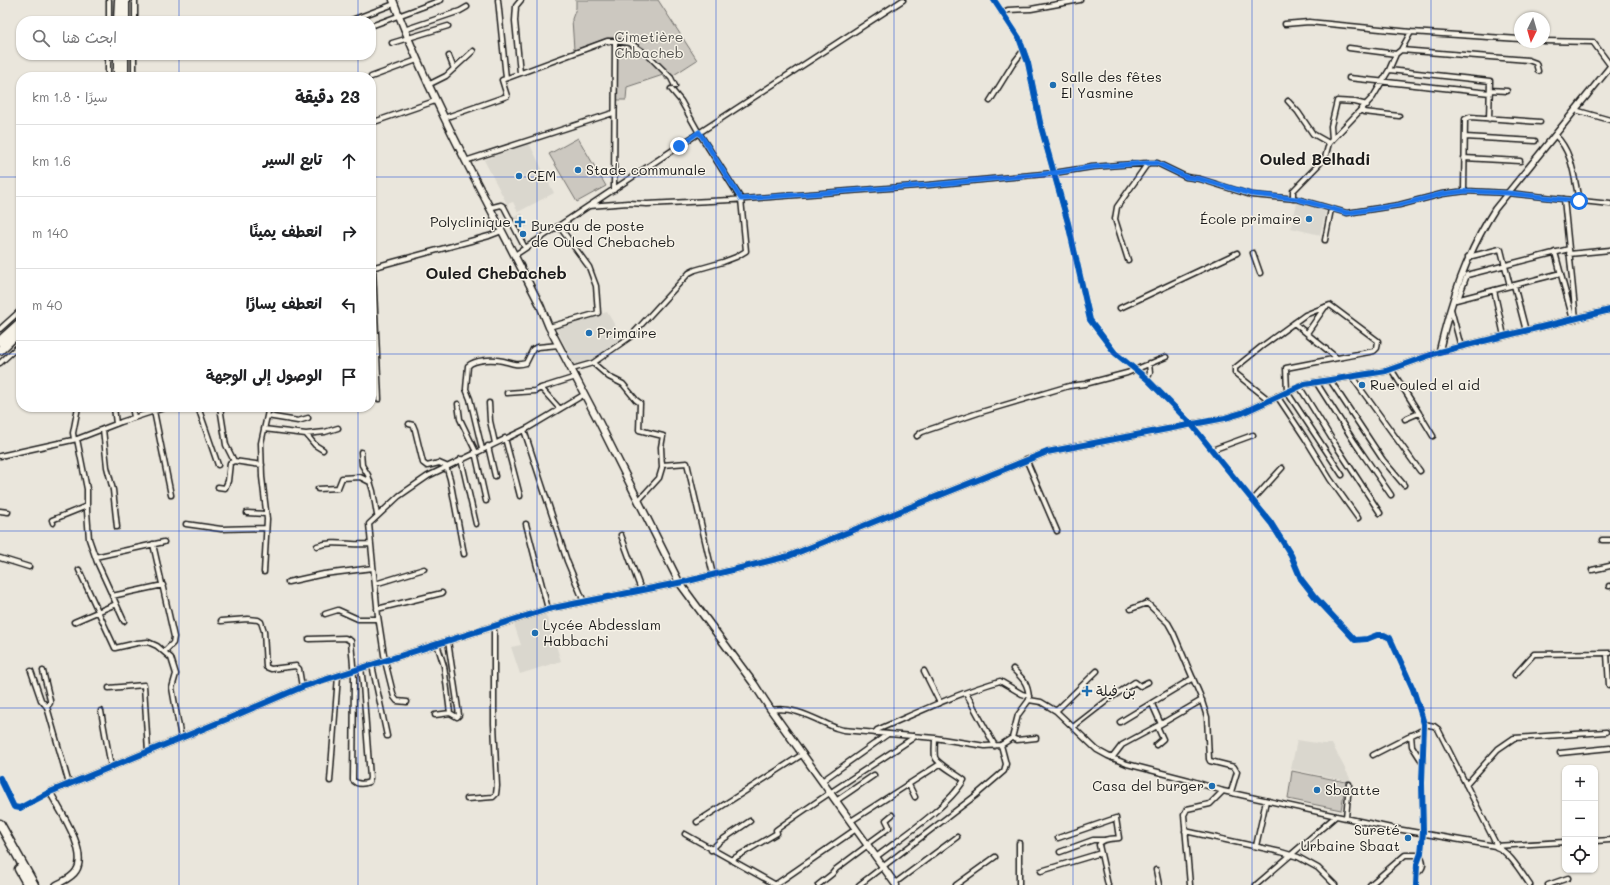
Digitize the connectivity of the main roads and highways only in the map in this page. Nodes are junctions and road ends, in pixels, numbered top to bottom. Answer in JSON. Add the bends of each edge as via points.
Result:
{"nodes":[{"id":1,"x":119,"y":0,"type":"edge"},
{"id":2,"x":125,"y":0,"type":"edge"},
{"id":3,"x":393,"y":2,"type":"edge"},
{"id":4,"x":118,"y":16,"type":"edge"},
{"id":5,"x":125,"y":16,"type":"edge"},
{"id":6,"x":118,"y":60,"type":"edge"},
{"id":7,"x":124,"y":60,"type":"edge"},
{"id":8,"x":118,"y":72,"type":"edge"},
{"id":9,"x":124,"y":72,"type":"edge"},
{"id":10,"x":16,"y":327,"type":"edge"},
{"id":11,"x":16,"y":335,"type":"edge"},
{"id":12,"x":0,"y":341,"type":"edge"},
{"id":13,"x":0,"y":350,"type":"edge"},
{"id":14,"x":0,"y":824,"type":"edge"},
{"id":15,"x":0,"y":835,"type":"edge"},
{"id":16,"x":896,"y":884,"type":"edge"},
{"id":17,"x":28,"y":885,"type":"edge"},
{"id":18,"x":34,"y":885,"type":"edge"}],
"edges":[{"from":1,"to":4,"type":"highway"},
{"from":2,"to":5,"type":"highway"},
{"from":3,"to":16,"type":"main road","via":[[435,101],[679,582]]},
{"from":6,"to":8,"type":"highway"},
{"from":7,"to":9,"type":"highway"},
{"from":10,"to":12,"type":"highway"},
{"from":11,"to":13,"type":"highway"},
{"from":14,"to":18,"type":"highway"},
{"from":15,"to":17,"type":"highway"}]}
